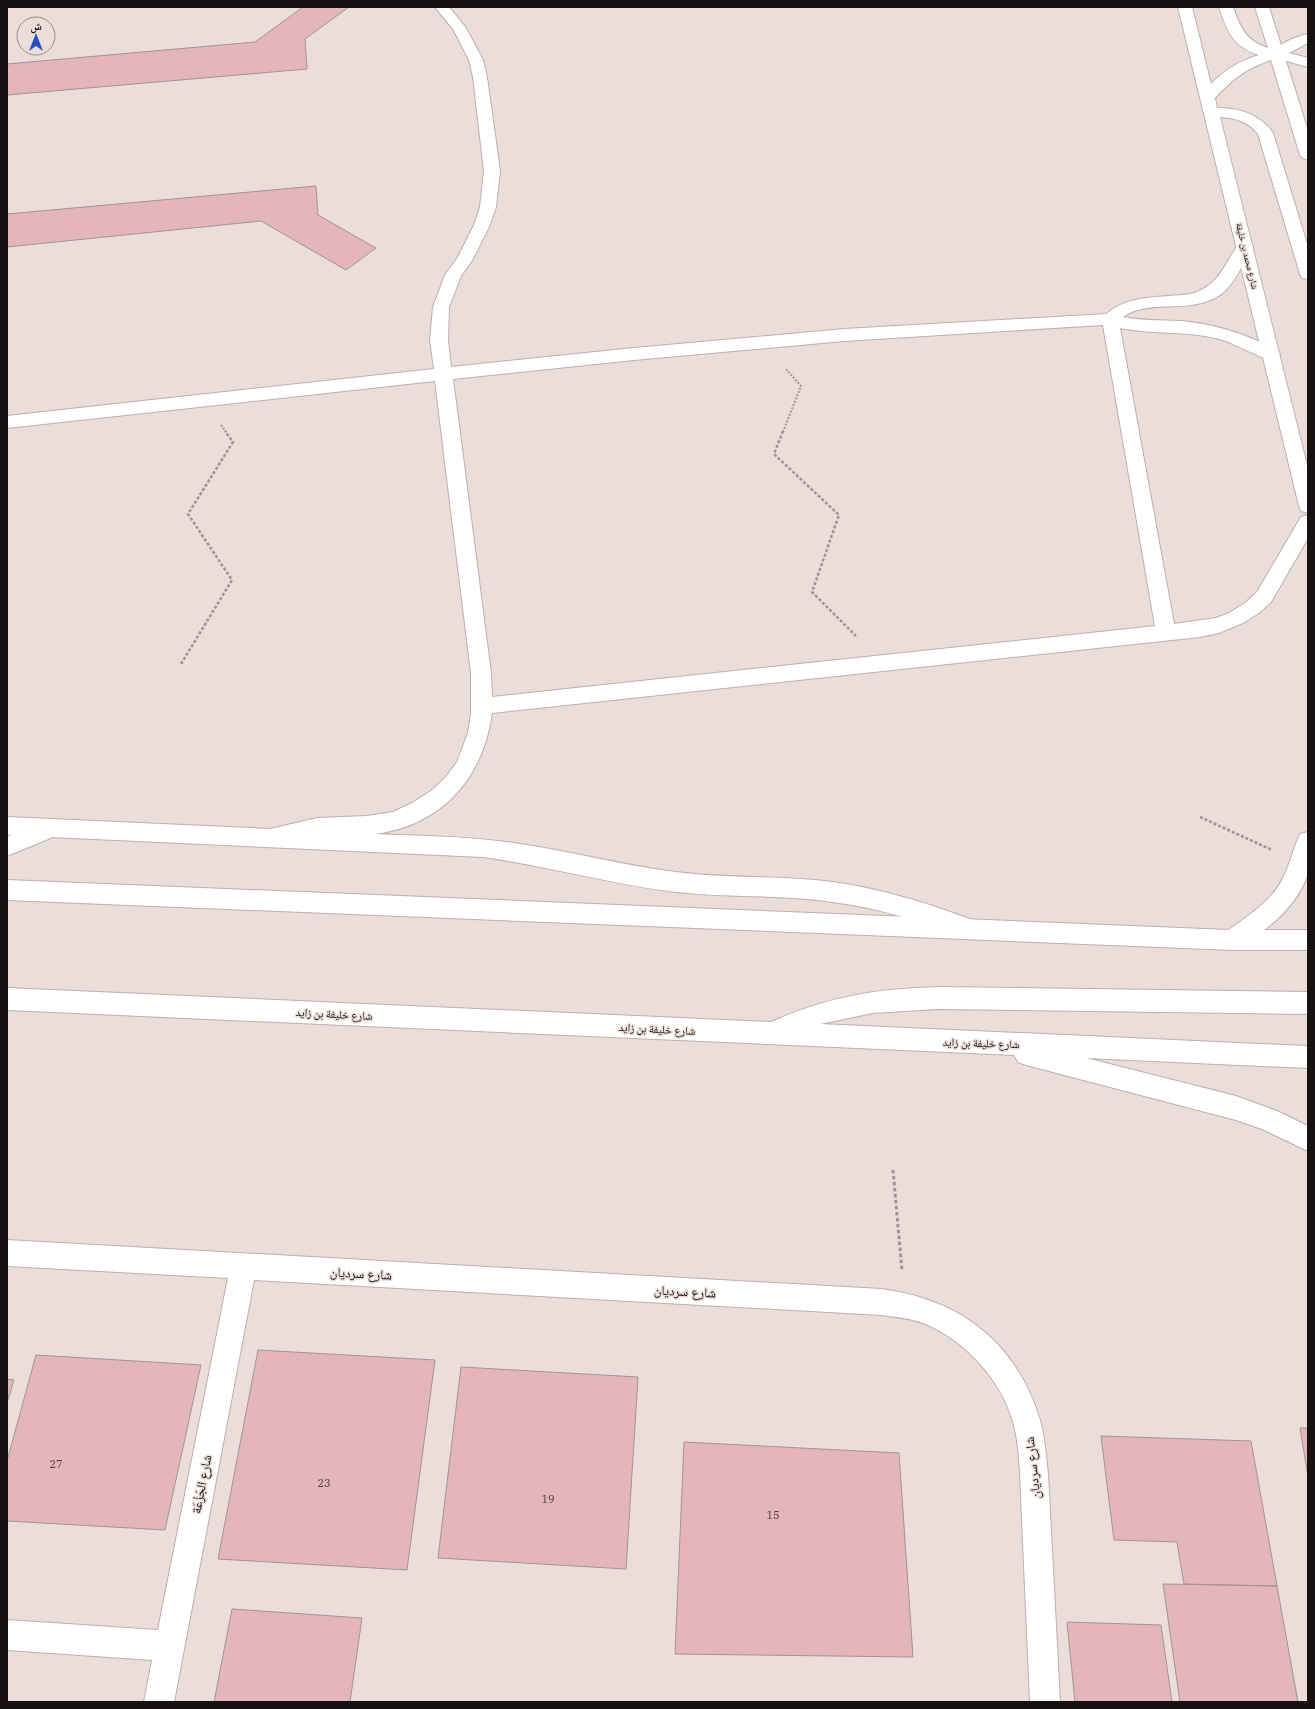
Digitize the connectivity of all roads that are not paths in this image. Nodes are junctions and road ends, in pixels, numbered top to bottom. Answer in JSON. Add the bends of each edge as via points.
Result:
{"nodes":[{"id":1,"x":442,"y":7,"type":"edge"},
{"id":2,"x":1186,"y":7,"type":"edge"},
{"id":3,"x":1226,"y":7,"type":"edge"},
{"id":4,"x":1262,"y":7,"type":"edge"},
{"id":5,"x":1308,"y":38,"type":"edge"},
{"id":6,"x":1277,"y":54,"type":"junction"},
{"id":7,"x":1308,"y":63,"type":"edge"},
{"id":8,"x":1210,"y":104,"type":"junction"},
{"id":9,"x":1308,"y":155,"type":"edge"},
{"id":10,"x":1245,"y":247,"type":"junction"},
{"id":11,"x":1308,"y":274,"type":"edge"},
{"id":12,"x":1191,"y":300,"type":"junction"},
{"id":13,"x":1110,"y":319,"type":"junction"},
{"id":14,"x":1201,"y":329,"type":"junction"},
{"id":15,"x":1271,"y":354,"type":"junction"},
{"id":16,"x":444,"y":373,"type":"junction"},
{"id":17,"x":7,"y":422,"type":"edge"},
{"id":18,"x":1302,"y":462,"type":"edge"},
{"id":19,"x":1308,"y":506,"type":"edge"},
{"id":20,"x":1308,"y":522,"type":"edge"},
{"id":21,"x":1166,"y":632,"type":"junction"},
{"id":22,"x":483,"y":706,"type":"junction"},
{"id":23,"x":7,"y":826,"type":"edge"},
{"id":24,"x":50,"y":828,"type":"junction"},
{"id":25,"x":270,"y":838,"type":"junction"},
{"id":26,"x":1308,"y":841,"type":"edge"},
{"id":27,"x":7,"y":847,"type":"edge"},
{"id":28,"x":7,"y":890,"type":"edge"},
{"id":29,"x":973,"y":930,"type":"junction"},
{"id":30,"x":1233,"y":940,"type":"junction"},
{"id":31,"x":1308,"y":940,"type":"edge"},
{"id":32,"x":7,"y":999,"type":"edge"},
{"id":33,"x":1308,"y":1003,"type":"edge"},
{"id":34,"x":769,"y":1034,"type":"junction"},
{"id":35,"x":982,"y":1043,"type":"junction"},
{"id":36,"x":1308,"y":1057,"type":"edge"},
{"id":37,"x":1308,"y":1139,"type":"edge"},
{"id":38,"x":7,"y":1253,"type":"edge"},
{"id":39,"x":243,"y":1267,"type":"junction"},
{"id":40,"x":7,"y":1635,"type":"edge"},
{"id":41,"x":170,"y":1646,"type":"junction"},
{"id":42,"x":159,"y":1702,"type":"edge"},
{"id":43,"x":1045,"y":1702,"type":"edge"}],
"edges":[{"from":1,"to":16,"type":"main road","via":[[459,28],[476,60],[492,171],[488,207],[482,225],[465,259],[453,275],[441,307],[439,340]]},
{"from":2,"to":8,"type":"main road","name":"شارع محمد بن خليفة"},
{"from":3,"to":6,"type":"main road","via":[[1232,28],[1242,41],[1260,50]]},
{"from":4,"to":6,"type":"main road"},
{"from":5,"to":6,"type":"main road"},
{"from":6,"to":7,"type":"main road"},
{"from":6,"to":8,"type":"main road","via":[[1250,63],[1229,75]]},
{"from":6,"to":9,"type":"main road"},
{"from":8,"to":10,"type":"main road","name":"شارع محمد بن خليفة"},
{"from":8,"to":11,"type":"main road","via":[[1247,117],[1265,133]]},
{"from":10,"to":12,"type":"main road","via":[[1217,289]]},
{"from":10,"to":15,"type":"main road","name":"شارع محمد بن خليفة"},
{"from":12,"to":13,"type":"main road","via":[[1135,305]]},
{"from":12,"to":14,"type":"main road","via":[[1188,314]]},
{"from":13,"to":14,"type":"main road","via":[[1131,325]]},
{"from":13,"to":16,"type":"main road","via":[[844,335]]},
{"from":13,"to":21,"type":"main road"},
{"from":14,"to":15,"type":"main road","via":[[1238,339]]},
{"from":15,"to":18,"type":"main road","name":"شارع محمد بن خليفة"},
{"from":16,"to":17,"type":"main road"},
{"from":16,"to":22,"type":"main road"},
{"from":18,"to":19,"type":"main road","name":"شارع محمد بن خليفة"},
{"from":20,"to":21,"type":"main road","via":[[1264,597],[1252,608],[1236,618],[1219,624],[1200,629]]},
{"from":21,"to":22,"type":"main road"},
{"from":22,"to":25,"type":"main road","via":[[477,742],[468,765],[460,777],[428,805],[407,816],[385,823],[292,831]]},
{"from":23,"to":24,"type":"main road"},
{"from":24,"to":25,"type":"main road"},
{"from":24,"to":27,"type":"main road"},
{"from":25,"to":29,"type":"main road","via":[[483,848],[524,853],[595,869],[687,883],[832,892],[903,907]]},
{"from":26,"to":30,"type":"main road","via":[[1292,883],[1280,902]]},
{"from":28,"to":29,"type":"main road"},
{"from":29,"to":30,"type":"main road"},
{"from":30,"to":31,"type":"main road"},
{"from":32,"to":34,"type":"main road","name":"شارع خليفة بن زايد"},
{"from":33,"to":34,"type":"main road","via":[[893,999],[850,1005],[809,1017]]},
{"from":34,"to":35,"type":"main road","name":"شارع خليفة بن زايد"},
{"from":35,"to":36,"type":"main road","name":"شارع خليفة بن زايد"},
{"from":35,"to":37,"type":"main road","via":[[1236,1108],[1268,1119]]},
{"from":38,"to":39,"type":"main road","name":"شارع سرديان"},
{"from":39,"to":41,"type":"main road","name":"شارع الجَزْعَة"},
{"from":39,"to":43,"type":"main road","name":"شارع سرديان","via":[[873,1302],[905,1305],[930,1312],[973,1338],[993,1359],[1010,1383],[1022,1410],[1030,1439],[1034,1474]]},
{"from":40,"to":41,"type":"main road"},
{"from":41,"to":42,"type":"main road","name":"شارع الجَزْعَة"}]}
